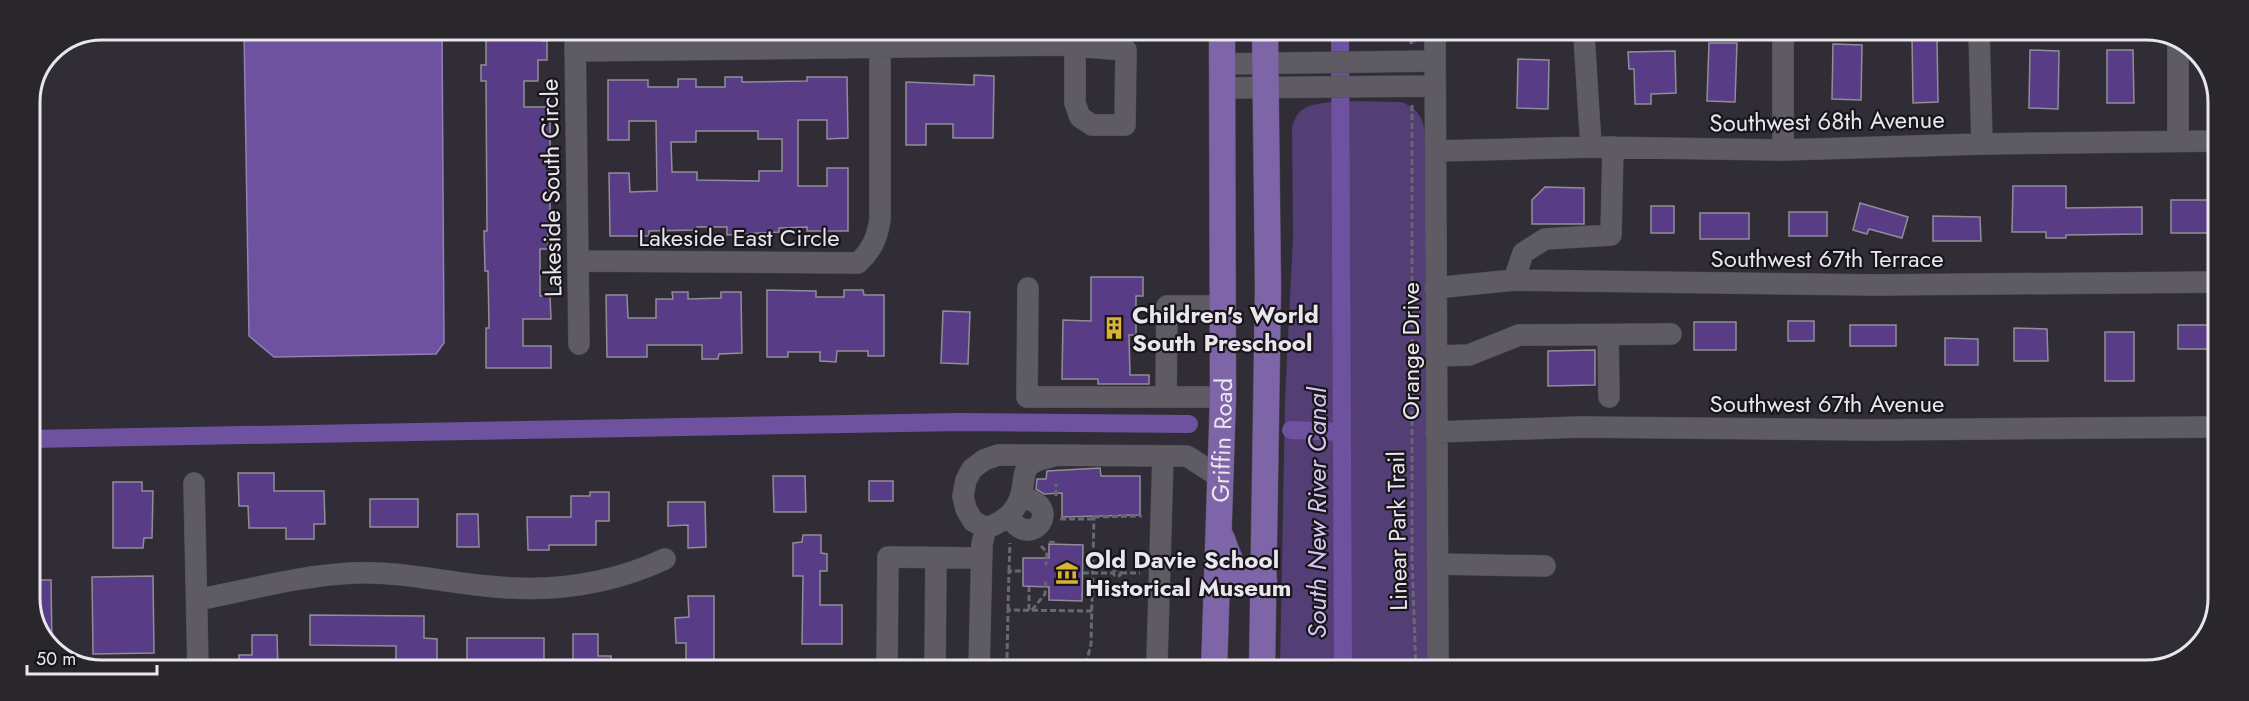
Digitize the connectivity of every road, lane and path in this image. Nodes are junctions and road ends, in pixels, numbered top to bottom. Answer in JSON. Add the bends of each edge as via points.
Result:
{"nodes":[{"id":1,"x":575,"y":41,"type":"edge"},
{"id":2,"x":1067,"y":41,"type":"edge"},
{"id":3,"x":1222,"y":41,"type":"edge"},
{"id":4,"x":1265,"y":41,"type":"edge"},
{"id":5,"x":1435,"y":41,"type":"edge"},
{"id":6,"x":1584,"y":41,"type":"edge"},
{"id":7,"x":1783,"y":41,"type":"edge"},
{"id":8,"x":1978,"y":41,"type":"edge"},
{"id":9,"x":880,"y":47,"type":"junction"},
{"id":10,"x":2178,"y":49,"type":"edge"},
{"id":11,"x":1435,"y":61,"type":"junction"},
{"id":12,"x":1266,"y":75,"type":"junction"},
{"id":13,"x":1222,"y":76,"type":"junction"},
{"id":14,"x":1436,"y":86,"type":"junction"},
{"id":15,"x":1408,"y":94,"type":"junction"},
{"id":16,"x":2178,"y":141,"type":"junction"},
{"id":17,"x":2208,"y":141,"type":"edge"},
{"id":18,"x":1982,"y":144,"type":"junction"},
{"id":19,"x":1591,"y":147,"type":"junction"},
{"id":20,"x":1613,"y":147,"type":"junction"},
{"id":21,"x":1783,"y":150,"type":"junction"},
{"id":22,"x":1436,"y":151,"type":"junction"},
{"id":23,"x":578,"y":261,"type":"junction"},
{"id":24,"x":1514,"y":280,"type":"junction"},
{"id":25,"x":2208,"y":282,"type":"edge"},
{"id":26,"x":1028,"y":288,"type":"dead end"},
{"id":27,"x":1436,"y":288,"type":"junction"},
{"id":28,"x":1224,"y":306,"type":"junction"},
{"id":29,"x":1671,"y":334,"type":"dead end"},
{"id":30,"x":1608,"y":335,"type":"junction"},
{"id":31,"x":579,"y":344,"type":"dead end"},
{"id":32,"x":1436,"y":356,"type":"junction"},
{"id":33,"x":1223,"y":397,"type":"junction"},
{"id":34,"x":1609,"y":397,"type":"dead end"},
{"id":35,"x":1166,"y":398,"type":"junction"},
{"id":36,"x":2208,"y":427,"type":"edge"},
{"id":37,"x":1436,"y":432,"type":"junction"},
{"id":38,"x":1058,"y":455,"type":"junction"},
{"id":39,"x":1163,"y":456,"type":"junction"},
{"id":40,"x":1221,"y":478,"type":"junction"},
{"id":41,"x":194,"y":483,"type":"dead end"},
{"id":42,"x":1021,"y":498,"type":"junction"},
{"id":43,"x":1151,"y":516,"type":"dead end"},
{"id":44,"x":1009,"y":517,"type":"junction"},
{"id":45,"x":1094,"y":517,"type":"junction"},
{"id":46,"x":1056,"y":519,"type":"dead end"},
{"id":47,"x":986,"y":528,"type":"junction"},
{"id":48,"x":1220,"y":533,"type":"junction"},
{"id":49,"x":1019,"y":542,"type":"dead end"},
{"id":50,"x":1038,"y":542,"type":"dead end"},
{"id":51,"x":936,"y":558,"type":"junction"},
{"id":52,"x":981,"y":558,"type":"junction"},
{"id":53,"x":665,"y":559,"type":"dead end"},
{"id":54,"x":1437,"y":564,"type":"junction"},
{"id":55,"x":1046,"y":566,"type":"dead end"},
{"id":56,"x":1143,"y":566,"type":"dead end"},
{"id":57,"x":1545,"y":566,"type":"dead end"},
{"id":58,"x":1009,"y":571,"type":"junction"},
{"id":59,"x":1023,"y":571,"type":"dead end"},
{"id":60,"x":1083,"y":573,"type":"dead end"},
{"id":61,"x":1093,"y":573,"type":"junction"},
{"id":62,"x":1046,"y":579,"type":"dead end"},
{"id":63,"x":1264,"y":581,"type":"junction"},
{"id":64,"x":1029,"y":586,"type":"dead end"},
{"id":65,"x":197,"y":600,"type":"junction"},
{"id":66,"x":1008,"y":610,"type":"junction"},
{"id":67,"x":1030,"y":610,"type":"junction"},
{"id":68,"x":1092,"y":611,"type":"junction"},
{"id":69,"x":1007,"y":658,"type":"dead end"},
{"id":70,"x":198,"y":660,"type":"edge"},
{"id":71,"x":887,"y":660,"type":"edge"},
{"id":72,"x":935,"y":660,"type":"edge"},
{"id":73,"x":980,"y":660,"type":"edge"},
{"id":74,"x":1087,"y":660,"type":"edge"},
{"id":75,"x":1157,"y":660,"type":"edge"},
{"id":76,"x":1214,"y":660,"type":"edge"},
{"id":77,"x":1262,"y":660,"type":"edge"},
{"id":78,"x":1416,"y":660,"type":"edge"},
{"id":79,"x":1438,"y":660,"type":"edge"}],
"edges":[{"from":1,"to":9,"type":"street"},
{"from":1,"to":23,"type":"street","name":"Lakeside South Circle"},
{"from":2,"to":9,"type":"street","via":[[1050,45]]},
{"from":3,"to":13,"type":"main road","name":"Griffin Road"},
{"from":4,"to":12,"type":"main road","name":"Griffin Road"},
{"from":5,"to":11,"type":"street","name":"Orange Drive"},
{"from":6,"to":19,"type":"street"},
{"from":7,"to":21,"type":"street"},
{"from":8,"to":18,"type":"street"},
{"from":9,"to":23,"type":"street","name":"Lakeside East Circle","via":[[880,220],[870,252],[858,263]]},
{"from":10,"to":16,"type":"street"},
{"from":11,"to":12,"type":"street","via":[[1298,63]]},
{"from":11,"to":14,"type":"street","name":"Orange Drive"},
{"from":12,"to":13,"type":"street"},
{"from":12,"to":15,"type":"street","via":[[1298,87]]},
{"from":12,"to":63,"type":"main road","name":"Griffin Road"},
{"from":13,"to":28,"type":"main road","name":"Griffin Road"},
{"from":14,"to":15,"type":"street"},
{"from":14,"to":22,"type":"street","name":"Orange Drive"},
{"from":15,"to":78,"type":"path","name":"Linear Park Trail"},
{"from":16,"to":17,"type":"street","name":"Southwest 68th Avenue"},
{"from":16,"to":18,"type":"street","name":"Southwest 68th Avenue"},
{"from":18,"to":21,"type":"street","name":"Southwest 68th Avenue"},
{"from":19,"to":20,"type":"street","name":"Southwest 68th Avenue"},
{"from":19,"to":22,"type":"street","name":"Southwest 68th Avenue"},
{"from":20,"to":21,"type":"street","name":"Southwest 68th Avenue"},
{"from":20,"to":24,"type":"street","via":[[1611,235],[1545,239],[1523,253]]},
{"from":22,"to":27,"type":"street","name":"Orange Drive"},
{"from":23,"to":31,"type":"street","name":"Lakeside South Circle"},
{"from":24,"to":25,"type":"street","name":"Southwest 67th Terrace","via":[[1875,285]]},
{"from":24,"to":27,"type":"street","name":"Southwest 67th Terrace"},
{"from":26,"to":35,"type":"street","via":[[1027,397]]},
{"from":27,"to":32,"type":"street","name":"Orange Drive"},
{"from":28,"to":33,"type":"main road","name":"Griffin Road"},
{"from":28,"to":35,"type":"street","via":[[1167,306]]},
{"from":29,"to":30,"type":"street"},
{"from":30,"to":32,"type":"street","via":[[1519,335],[1469,355]]},
{"from":30,"to":34,"type":"street"},
{"from":32,"to":37,"type":"street","name":"Orange Drive"},
{"from":33,"to":35,"type":"street"},
{"from":33,"to":40,"type":"main road","name":"Griffin Road"},
{"from":36,"to":37,"type":"street","name":"Southwest 67th Avenue","via":[[1579,427]]},
{"from":37,"to":54,"type":"street","name":"Orange Drive"},
{"from":38,"to":39,"type":"street"},
{"from":38,"to":42,"type":"street","via":[[1033,462],[1027,468]]},
{"from":38,"to":47,"type":"street","via":[[998,455],[972,469],[963,496],[966,509],[972,521]]},
{"from":39,"to":40,"type":"street","via":[[1192,458]]},
{"from":39,"to":75,"type":"street"},
{"from":40,"to":48,"type":"main road","name":"Griffin Road"},
{"from":41,"to":65,"type":"street"},
{"from":42,"to":44,"type":"street"},
{"from":42,"to":44,"type":"street","via":[[1039,505],[1039,526],[1029,530],[1018,527]]},
{"from":43,"to":45,"type":"path"},
{"from":44,"to":47,"type":"street"},
{"from":45,"to":46,"type":"path"},
{"from":45,"to":61,"type":"path"},
{"from":47,"to":52,"type":"street"},
{"from":48,"to":63,"type":"main road","via":[[1238,572],[1250,580]]},
{"from":48,"to":76,"type":"main road","name":"Griffin Road"},
{"from":49,"to":58,"type":"path","via":[[1010,542]]},
{"from":50,"to":55,"type":"path","via":[[1047,552]]},
{"from":51,"to":52,"type":"street"},
{"from":51,"to":71,"type":"street","via":[[888,558]]},
{"from":51,"to":72,"type":"street"},
{"from":52,"to":73,"type":"street"},
{"from":53,"to":65,"type":"street","via":[[624,576],[553,588],[510,588],[356,573],[299,579]]},
{"from":54,"to":57,"type":"street"},
{"from":54,"to":79,"type":"street","name":"Orange Drive"},
{"from":56,"to":61,"type":"path","via":[[1143,573],[1121,573],[1118,577],[1114,573]]},
{"from":58,"to":59,"type":"path"},
{"from":58,"to":66,"type":"path"},
{"from":60,"to":61,"type":"path"},
{"from":61,"to":68,"type":"path"},
{"from":62,"to":67,"type":"path","via":[[1045,594]]},
{"from":63,"to":77,"type":"main road","name":"Griffin Road"},
{"from":64,"to":67,"type":"path"},
{"from":65,"to":70,"type":"street"},
{"from":66,"to":67,"type":"path"},
{"from":66,"to":69,"type":"path"},
{"from":67,"to":68,"type":"path"},
{"from":68,"to":74,"type":"path"}]}
